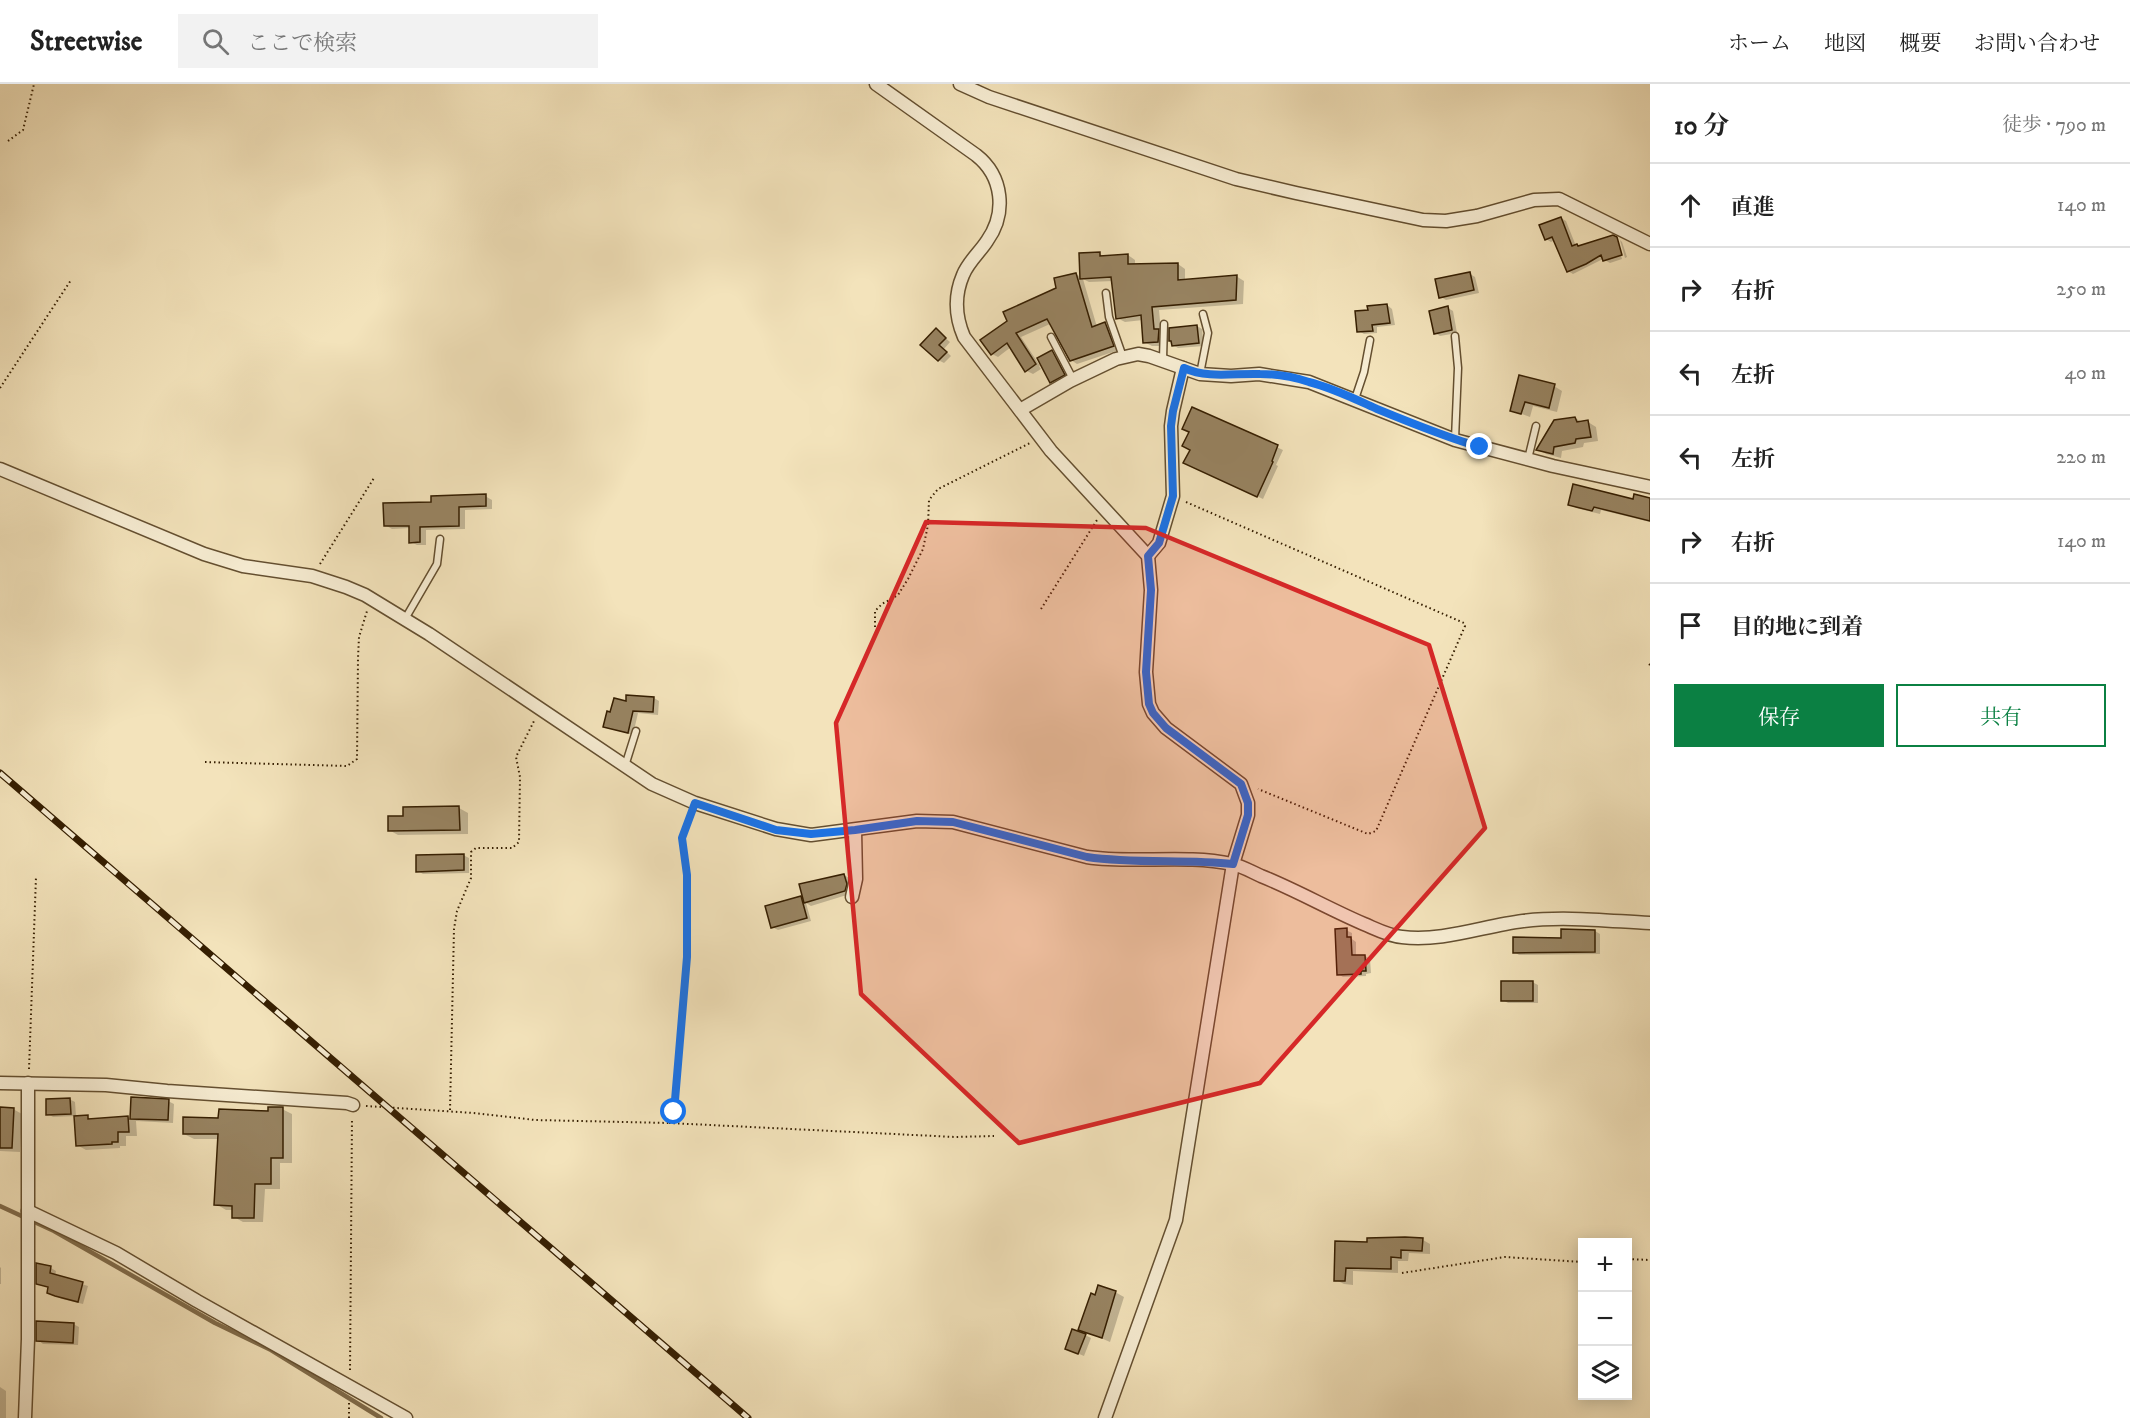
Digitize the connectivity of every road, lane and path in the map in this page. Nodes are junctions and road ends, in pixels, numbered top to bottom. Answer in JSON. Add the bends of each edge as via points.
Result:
{"nodes":[{"id":1,"x":34,"y":84,"type":"edge"},
{"id":2,"x":876,"y":84,"type":"edge"},
{"id":3,"x":960,"y":84,"type":"edge"},
{"id":4,"x":8,"y":141,"type":"dead end"},
{"id":5,"x":1650,"y":244,"type":"edge"},
{"id":6,"x":71,"y":280,"type":"dead end"},
{"id":7,"x":1106,"y":293,"type":"dead end"},
{"id":8,"x":1203,"y":314,"type":"dead end"},
{"id":9,"x":1164,"y":324,"type":"dead end"},
{"id":10,"x":1455,"y":336,"type":"dead end"},
{"id":11,"x":1051,"y":337,"type":"dead end"},
{"id":12,"x":1370,"y":339,"type":"dead end"},
{"id":13,"x":1123,"y":357,"type":"junction"},
{"id":14,"x":1163,"y":359,"type":"junction"},
{"id":15,"x":1184,"y":368,"type":"junction"},
{"id":16,"x":1200,"y":374,"type":"junction"},
{"id":17,"x":1074,"y":379,"type":"junction"},
{"id":18,"x":0,"y":388,"type":"edge"},
{"id":19,"x":1355,"y":399,"type":"junction"},
{"id":20,"x":1020,"y":410,"type":"junction"},
{"id":21,"x":1536,"y":426,"type":"dead end"},
{"id":22,"x":1041,"y":438,"type":"junction"},
{"id":23,"x":1455,"y":440,"type":"junction"},
{"id":24,"x":1528,"y":460,"type":"junction"},
{"id":25,"x":0,"y":470,"type":"edge"},
{"id":26,"x":374,"y":478,"type":"dead end"},
{"id":27,"x":1650,"y":487,"type":"edge"},
{"id":28,"x":1173,"y":496,"type":"junction"},
{"id":29,"x":1103,"y":510,"type":"junction"},
{"id":30,"x":440,"y":539,"type":"dead end"},
{"id":31,"x":1148,"y":556,"type":"junction"},
{"id":32,"x":312,"y":576,"type":"junction"},
{"id":33,"x":371,"y":599,"type":"junction"},
{"id":34,"x":1041,"y":609,"type":"dead end"},
{"id":35,"x":405,"y":619,"type":"junction"},
{"id":36,"x":875,"y":627,"type":"dead end"},
{"id":37,"x":540,"y":709,"type":"junction"},
{"id":38,"x":636,"y":731,"type":"dead end"},
{"id":39,"x":205,"y":762,"type":"dead end"},
{"id":40,"x":625,"y":766,"type":"junction"},
{"id":41,"x":1241,"y":784,"type":"junction"},
{"id":42,"x":695,"y":803,"type":"junction"},
{"id":43,"x":855,"y":830,"type":"junction"},
{"id":44,"x":1233,"y":864,"type":"junction"},
{"id":45,"x":36,"y":877,"type":"dead end"},
{"id":46,"x":852,"y":897,"type":"dead end"},
{"id":47,"x":1650,"y":924,"type":"edge"},
{"id":48,"x":0,"y":1083,"type":"edge"},
{"id":49,"x":28,"y":1083,"type":"junction"},
{"id":50,"x":352,"y":1105,"type":"junction"},
{"id":51,"x":450,"y":1112,"type":"junction"},
{"id":52,"x":669,"y":1123,"type":"junction"},
{"id":53,"x":994,"y":1136,"type":"dead end"},
{"id":54,"x":28,"y":1211,"type":"junction"},
{"id":55,"x":1632,"y":1259,"type":"edge"},
{"id":56,"x":1650,"y":1260,"type":"edge"},
{"id":57,"x":1578,"y":1262,"type":"edge"},
{"id":58,"x":1402,"y":1273,"type":"dead end"},
{"id":59,"x":350,"y":1387,"type":"junction"},
{"id":60,"x":25,"y":1418,"type":"edge"},
{"id":61,"x":349,"y":1418,"type":"edge"},
{"id":62,"x":406,"y":1418,"type":"edge"},
{"id":63,"x":1105,"y":1418,"type":"edge"}],
"edges":[{"from":1,"to":4,"type":"path","via":[[23,130]]},
{"from":2,"to":20,"type":"street","via":[[976,155],[993,174],[999,191],[998,216],[989,239],[964,272],[956,312],[964,337]]},
{"from":3,"to":5,"type":"street","via":[[1181,161],[1296,193],[1424,220],[1477,216],[1534,200],[1559,199]]},
{"from":6,"to":18,"type":"path"},
{"from":7,"to":13,"type":"lane","via":[[1109,317]]},
{"from":8,"to":16,"type":"lane","via":[[1208,333]]},
{"from":9,"to":14,"type":"lane"},
{"from":10,"to":23,"type":"lane"},
{"from":11,"to":17,"type":"lane"},
{"from":12,"to":19,"type":"lane"},
{"from":13,"to":14,"type":"street","via":[[1138,354]]},
{"from":13,"to":17,"type":"street"},
{"from":14,"to":15,"type":"street"},
{"from":15,"to":16,"type":"street"},
{"from":15,"to":28,"type":"street","via":[[1171,426]]},
{"from":16,"to":19,"type":"street","via":[[1277,375]]},
{"from":17,"to":20,"type":"street"},
{"from":19,"to":23,"type":"street"},
{"from":20,"to":22,"type":"street"},
{"from":21,"to":24,"type":"lane"},
{"from":22,"to":29,"type":"street"},
{"from":22,"to":36,"type":"path","via":[[938,489],[929,500],[923,549],[897,595],[875,611]]},
{"from":23,"to":24,"type":"street"},
{"from":24,"to":27,"type":"street"},
{"from":25,"to":32,"type":"street","via":[[204,554],[243,566]]},
{"from":26,"to":32,"type":"path"},
{"from":28,"to":31,"type":"street","via":[[1159,543]]},
{"from":28,"to":41,"type":"path","via":[[1466,626],[1376,831],[1368,834]]},
{"from":29,"to":31,"type":"street"},
{"from":29,"to":34,"type":"path"},
{"from":30,"to":35,"type":"lane","via":[[437,564]]},
{"from":31,"to":41,"type":"street","via":[[1149,704],[1166,728]]},
{"from":32,"to":33,"type":"street","via":[[346,586]]},
{"from":33,"to":35,"type":"street"},
{"from":33,"to":39,"type":"path","via":[[359,636],[357,759],[347,766]]},
{"from":35,"to":37,"type":"street"},
{"from":37,"to":40,"type":"street"},
{"from":37,"to":51,"type":"path","via":[[516,757],[520,777],[519,842],[512,848],[476,848],[471,852],[471,878],[457,911],[453,929]]},
{"from":38,"to":40,"type":"lane"},
{"from":40,"to":42,"type":"street","via":[[652,784]]},
{"from":41,"to":44,"type":"street","via":[[1248,815]]},
{"from":42,"to":43,"type":"street","via":[[776,830],[800,834]]},
{"from":42,"to":52,"type":"path","via":[[682,838],[687,875],[687,957],[674,1112]]},
{"from":43,"to":44,"type":"street","via":[[938,820],[1096,859]]},
{"from":43,"to":46,"type":"street","via":[[856,879]]},
{"from":44,"to":47,"type":"street","via":[[1386,934],[1401,937],[1434,937],[1557,918]]},
{"from":44,"to":63,"type":"street","via":[[1176,1220]]},
{"from":45,"to":49,"type":"path"},
{"from":48,"to":49,"type":"street"},
{"from":49,"to":50,"type":"street","via":[[106,1085]]},
{"from":49,"to":54,"type":"street"},
{"from":50,"to":51,"type":"path"},
{"from":50,"to":59,"type":"path"},
{"from":51,"to":52,"type":"path","via":[[535,1120]]},
{"from":52,"to":53,"type":"path"},
{"from":54,"to":59,"type":"street","via":[[116,1253]]},
{"from":54,"to":60,"type":"street"},
{"from":55,"to":56,"type":"path"},
{"from":57,"to":58,"type":"path","via":[[1505,1257]]},
{"from":59,"to":61,"type":"path"},
{"from":59,"to":62,"type":"street"}]}
